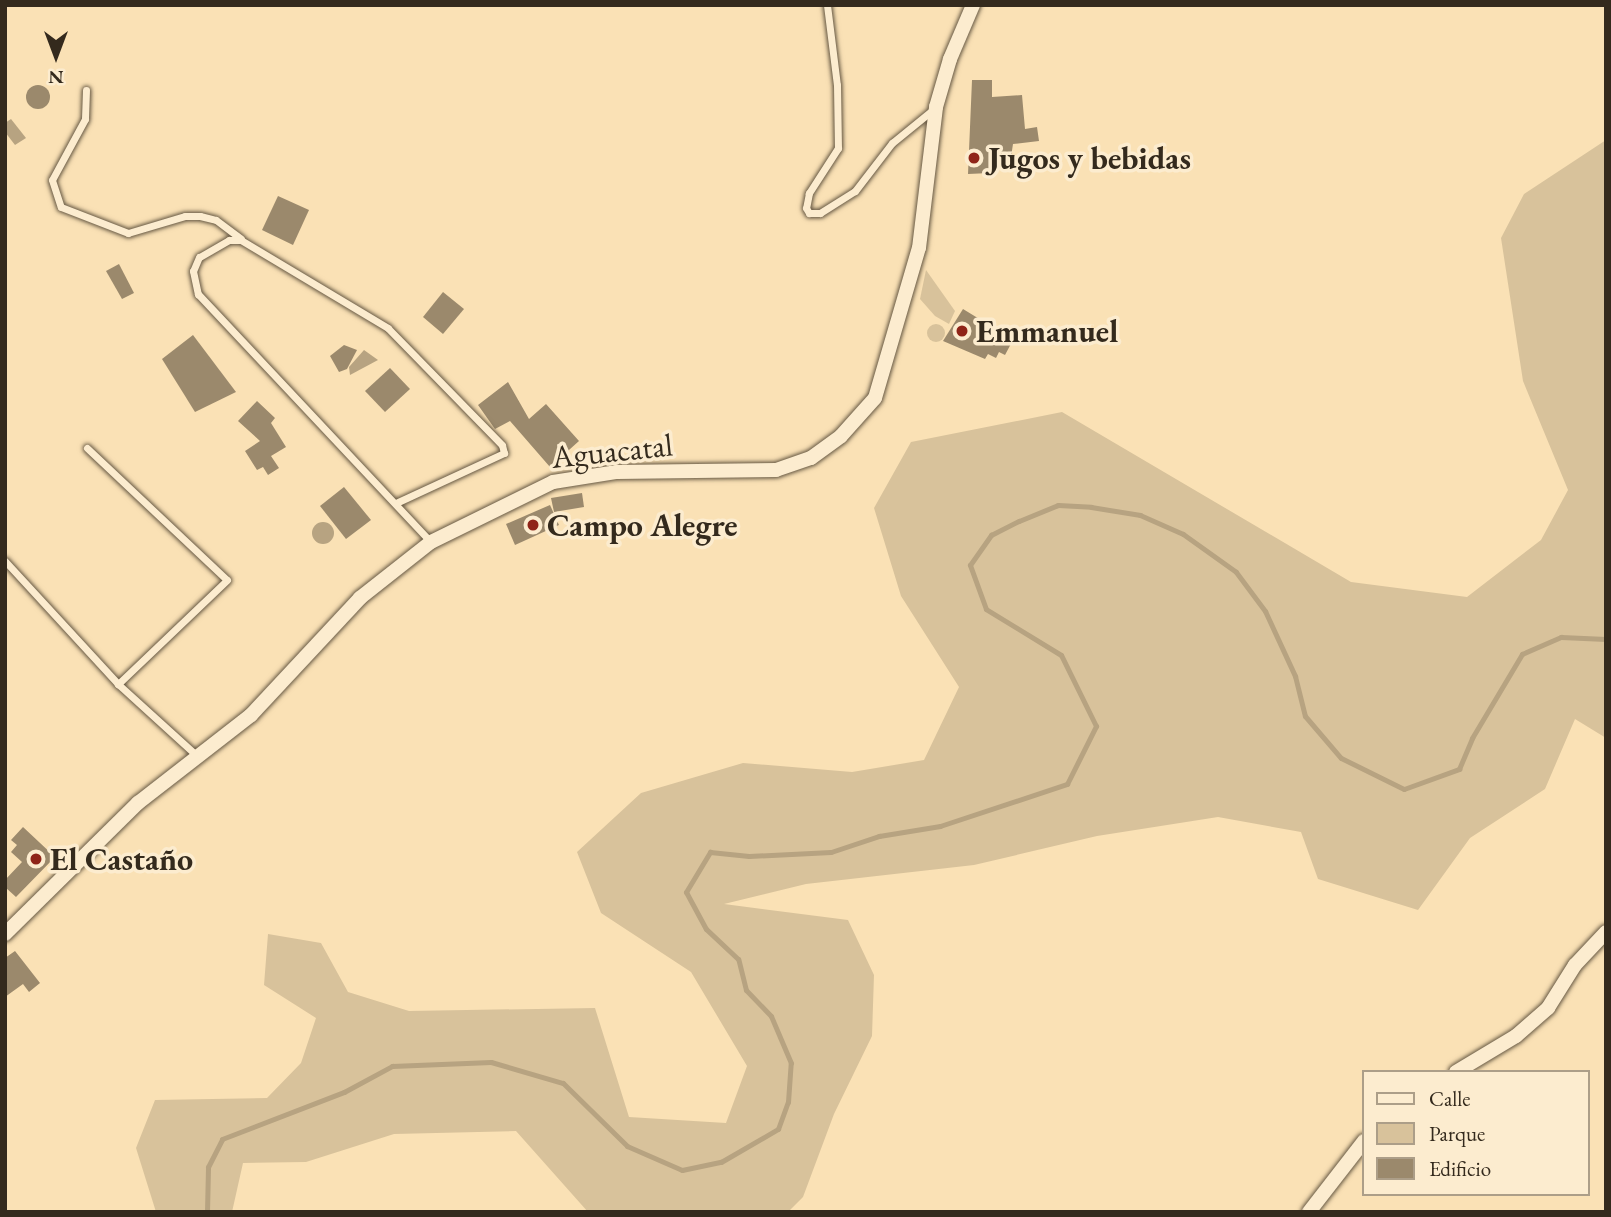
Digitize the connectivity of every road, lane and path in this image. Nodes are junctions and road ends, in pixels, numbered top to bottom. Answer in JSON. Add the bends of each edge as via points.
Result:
{"nodes":[{"id":1,"x":827,"y":5,"type":"edge"},
{"id":2,"x":973,"y":5,"type":"edge"},
{"id":3,"x":86,"y":90,"type":"dead end"},
{"id":4,"x":936,"y":107,"type":"junction"},
{"id":5,"x":241,"y":240,"type":"junction"},
{"id":6,"x":87,"y":448,"type":"dead end"},
{"id":7,"x":398,"y":502,"type":"junction"},
{"id":8,"x":431,"y":542,"type":"junction"},
{"id":9,"x":5,"y":561,"type":"edge"},
{"id":10,"x":118,"y":684,"type":"junction"},
{"id":11,"x":196,"y":755,"type":"junction"},
{"id":12,"x":1606,"y":932,"type":"edge"},
{"id":13,"x":5,"y":934,"type":"edge"},
{"id":14,"x":1459,"y":1070,"type":"edge"},
{"id":15,"x":1362,"y":1144,"type":"edge"},
{"id":16,"x":1309,"y":1212,"type":"edge"}],
"edges":[{"from":1,"to":4,"type":"lane","via":[[837,85],[838,148],[809,193],[809,213],[820,213],[855,191],[892,143]]},
{"from":2,"to":4,"type":"street","name":"Aguacatal"},
{"from":3,"to":5,"type":"lane","via":[[85,120],[52,180],[61,207],[128,233],[200,216],[216,219]]},
{"from":4,"to":8,"type":"street","name":"Aguacatal","via":[[919,248],[875,398],[841,436],[811,458],[776,470],[617,472],[553,482]]},
{"from":5,"to":7,"type":"lane","via":[[229,240],[199,257],[193,271],[198,294]]},
{"from":5,"to":7,"type":"lane","via":[[388,328],[502,445],[504,453]]},
{"from":6,"to":10,"type":"lane","via":[[227,580]]},
{"from":7,"to":8,"type":"lane"},
{"from":8,"to":11,"type":"street","name":"Aguacatal","via":[[360,598],[251,715]]},
{"from":9,"to":10,"type":"lane"},
{"from":10,"to":11,"type":"lane"},
{"from":11,"to":13,"type":"street","name":"Aguacatal","via":[[138,803]]},
{"from":12,"to":14,"type":"street","via":[[1574,965],[1548,1008],[1516,1036]]},
{"from":15,"to":16,"type":"street"}]}
